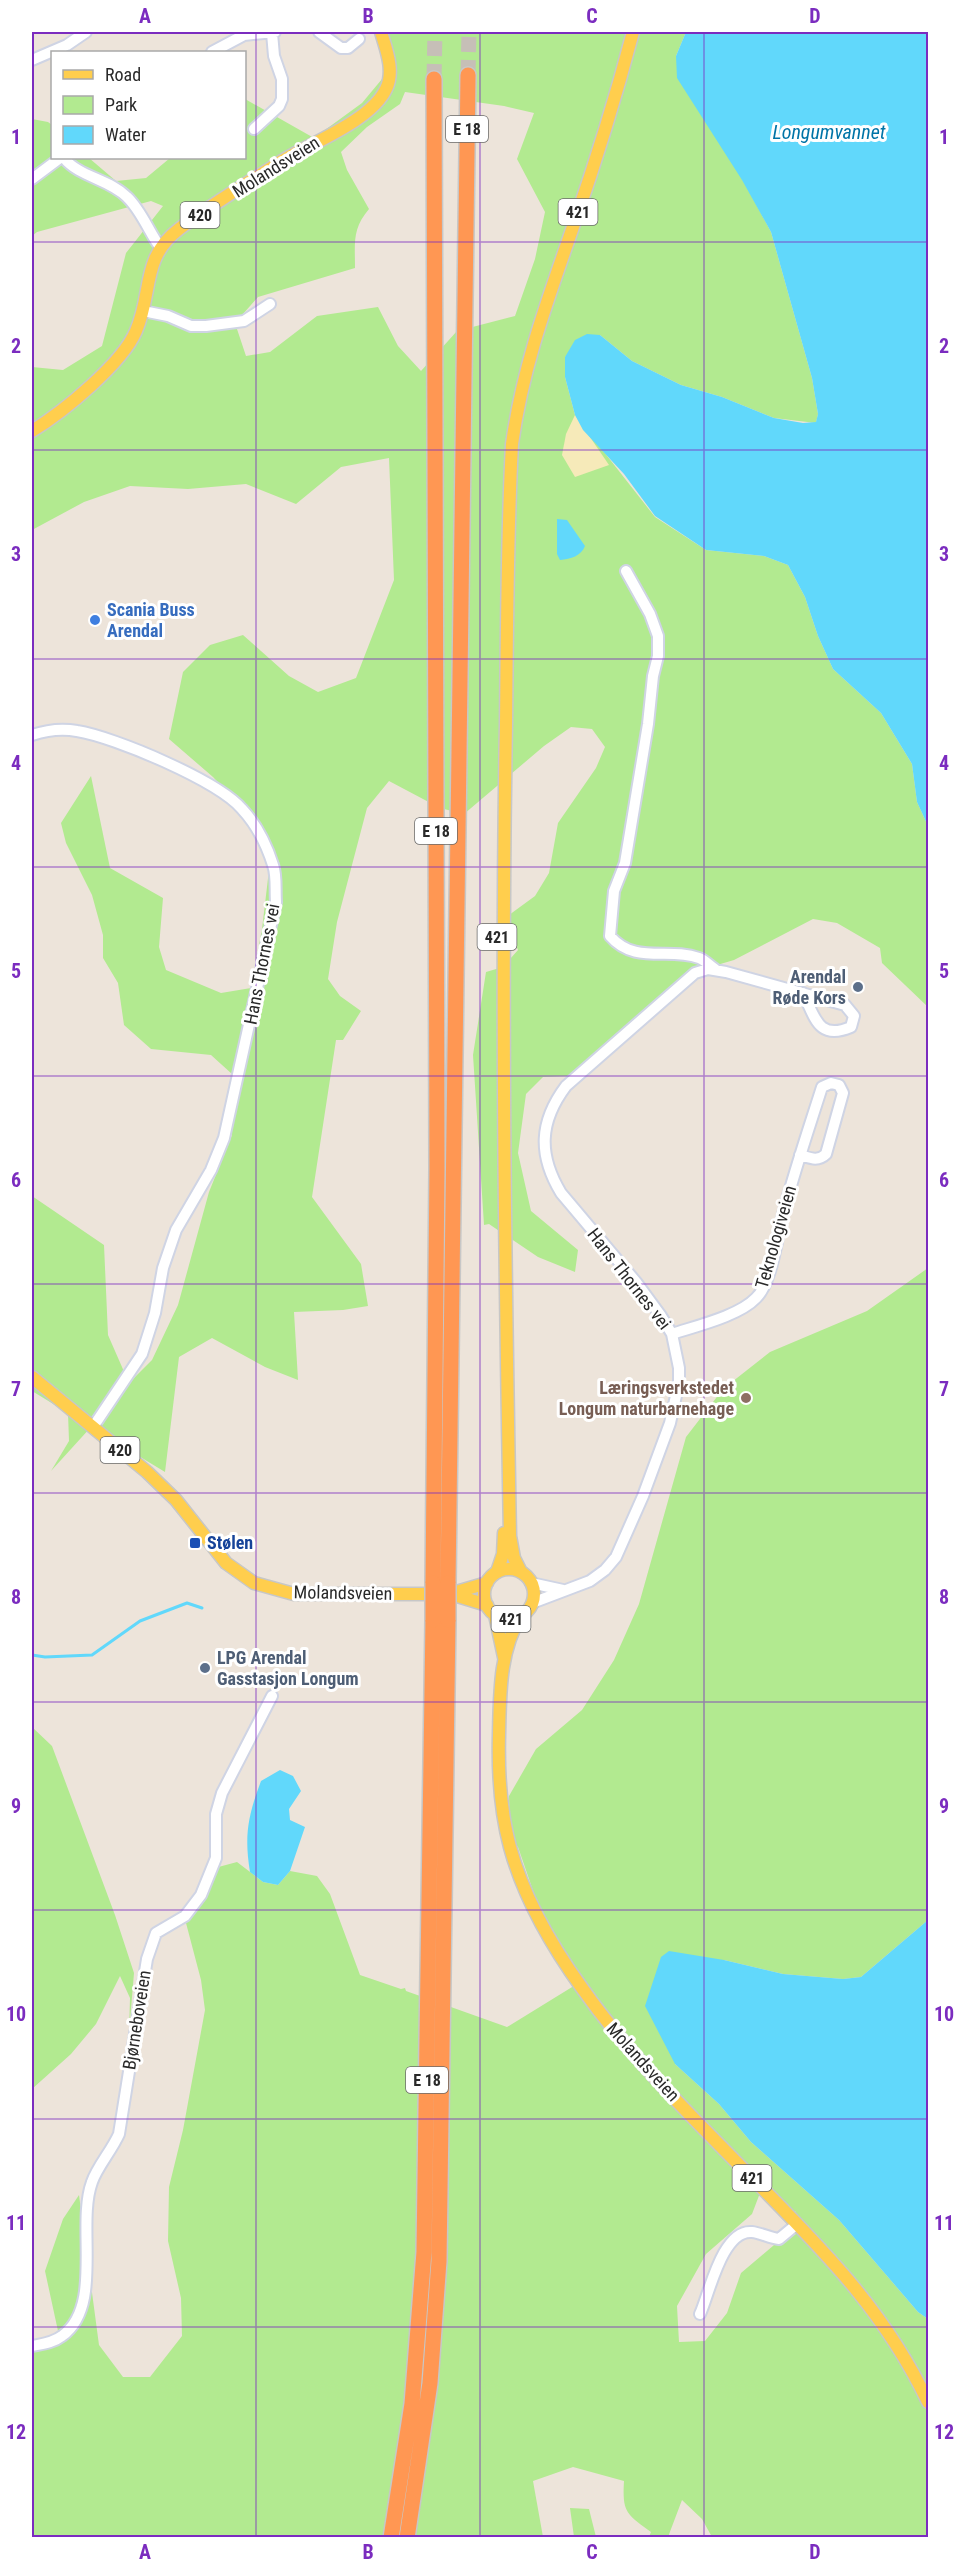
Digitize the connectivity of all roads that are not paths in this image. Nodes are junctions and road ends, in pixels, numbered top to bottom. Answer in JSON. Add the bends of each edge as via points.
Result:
{"nodes":[{"id":1,"x":86,"y":32,"type":"edge"},
{"id":2,"x":251,"y":32,"type":"edge"},
{"id":3,"x":273,"y":32,"type":"edge"},
{"id":4,"x":319,"y":32,"type":"edge"},
{"id":5,"x":381,"y":32,"type":"edge"},
{"id":6,"x":626,"y":32,"type":"edge"},
{"id":7,"x":633,"y":32,"type":"edge"},
{"id":8,"x":359,"y":39,"type":"dead end"},
{"id":9,"x":53,"y":51,"type":"edge"},
{"id":10,"x":214,"y":51,"type":"edge"},
{"id":11,"x":51,"y":52,"type":"edge"},
{"id":12,"x":32,"y":60,"type":"edge"},
{"id":13,"x":468,"y":75,"type":"tunnel mouth"},
{"id":14,"x":434,"y":79,"type":"tunnel mouth"},
{"id":15,"x":255,"y":129,"type":"dead end"},
{"id":16,"x":60,"y":159,"type":"edge"},
{"id":17,"x":63,"y":159,"type":"edge"},
{"id":18,"x":32,"y":178,"type":"edge"},
{"id":19,"x":160,"y":247,"type":"junction"},
{"id":20,"x":270,"y":304,"type":"dead end"},
{"id":21,"x":143,"y":311,"type":"junction"},
{"id":22,"x":32,"y":431,"type":"edge"},
{"id":23,"x":626,"y":571,"type":"dead end"},
{"id":24,"x":32,"y":735,"type":"edge"},
{"id":25,"x":715,"y":969,"type":"junction"},
{"id":26,"x":803,"y":993,"type":"junction"},
{"id":27,"x":800,"y":1155,"type":"junction"},
{"id":28,"x":672,"y":1334,"type":"junction"},
{"id":29,"x":32,"y":1377,"type":"edge"},
{"id":30,"x":93,"y":1427,"type":"junction"},
{"id":31,"x":497,"y":1572,"type":"junction"},
{"id":32,"x":521,"y":1572,"type":"junction"},
{"id":33,"x":487,"y":1583,"type":"junction"},
{"id":34,"x":531,"y":1583,"type":"junction"},
{"id":35,"x":444,"y":1587,"type":"junction"},
{"id":36,"x":563,"y":1590,"type":"junction"},
{"id":37,"x":532,"y":1603,"type":"junction"},
{"id":38,"x":491,"y":1610,"type":"junction"},
{"id":39,"x":521,"y":1616,"type":"junction"},
{"id":40,"x":440,"y":1620,"type":"junction"},
{"id":41,"x":504,"y":1658,"type":"junction"},
{"id":42,"x":272,"y":1696,"type":"dead end"},
{"id":43,"x":797,"y":2224,"type":"junction"},
{"id":44,"x":700,"y":2314,"type":"dead end"},
{"id":45,"x":32,"y":2346,"type":"edge"},
{"id":46,"x":928,"y":2402,"type":"edge"},
{"id":47,"x":391,"y":2538,"type":"edge"},
{"id":48,"x":406,"y":2538,"type":"edge"}],
"edges":[{"from":1,"to":9,"type":"street"},
{"from":2,"to":3,"type":"street"},
{"from":2,"to":10,"type":"street"},
{"from":3,"to":15,"type":"street","via":[[282,99]]},
{"from":4,"to":8,"type":"street","via":[[341,48],[348,48]]},
{"from":5,"to":19,"type":"main road","name":"Molandsveien","number":"420","via":[[390,76],[386,89],[371,108],[207,210]]},
{"from":6,"to":31,"type":"main road","number":"421","via":[[525,347],[506,444],[497,832],[504,1537]]},
{"from":7,"to":32,"type":"main road","number":"421","via":[[594,164],[533,342],[512,444],[504,795],[505,1282],[510,1536]]},
{"from":11,"to":12,"type":"street"},
{"from":13,"to":35,"type":"highway","number":"E 18"},
{"from":14,"to":35,"type":"highway","number":"E 18","via":[[437,1169]]},
{"from":16,"to":18,"type":"street"},
{"from":17,"to":19,"type":"street","via":[[126,196]]},
{"from":19,"to":21,"type":"main road","name":"Molandsveien","number":"420","via":[[150,268]]},
{"from":20,"to":21,"type":"street","via":[[244,321],[206,326],[191,326]]},
{"from":21,"to":22,"type":"main road","name":"Molandsveien","number":"420","via":[[122,354]]},
{"from":23,"to":25,"type":"street","via":[[650,614],[658,636],[658,656],[625,863],[614,891],[610,936],[619,947],[639,953],[701,959]]},
{"from":24,"to":30,"type":"street","name":"Hans Thornes vei","via":[[60,729],[78,731],[126,746],[216,787],[242,808],[259,832],[274,866],[276,902],[224,1138],[211,1170],[176,1230],[142,1354]]},
{"from":25,"to":26,"type":"street"},
{"from":25,"to":28,"type":"street","name":"Hans Thornes vei","via":[[701,970],[689,977],[566,1086],[553,1105],[546,1126],[545,1160],[551,1178],[647,1296]]},
{"from":26,"to":26,"type":"street","via":[[814,1020],[822,1028],[839,1032],[851,1027],[854,1016],[845,1005]]},
{"from":27,"to":27,"type":"street","name":"Teknologiveien","via":[[815,1160],[826,1154],[843,1093],[839,1085],[822,1087]]},
{"from":27,"to":28,"type":"street","name":"Teknologiveien","via":[[759,1296],[747,1306]]},
{"from":28,"to":36,"type":"street","name":"Hans Thornes vei","via":[[678,1368],[676,1401],[626,1537],[605,1570],[590,1581]]},
{"from":29,"to":30,"type":"main road","name":"Molandsveien","number":"420"},
{"from":30,"to":35,"type":"main road","name":"Molandsveien","number":"420","via":[[176,1500],[226,1563],[254,1583],[294,1594]]},
{"from":31,"to":32,"type":"main road"},
{"from":31,"to":33,"type":"main road","number":"421"},
{"from":32,"to":34,"type":"main road","number":"421"},
{"from":33,"to":35,"type":"main road","name":"Molandsveien","number":"420"},
{"from":33,"to":38,"type":"main road","number":"421","via":[[484,1594]]},
{"from":34,"to":36,"type":"street"},
{"from":34,"to":37,"type":"main road","number":"421"},
{"from":35,"to":38,"type":"main road","name":"Molandsveien","number":"420"},
{"from":35,"to":40,"type":"highway","number":"E 18","bridge":true},
{"from":36,"to":37,"type":"street","name":"Hans Thornes vei"},
{"from":37,"to":39,"type":"main road","number":"421"},
{"from":38,"to":39,"type":"main road","number":"421","via":[[508,1619]]},
{"from":38,"to":41,"type":"main road","name":"Molandsveien","number":"421"},
{"from":39,"to":41,"type":"main road","name":"Molandsveien","number":"421"},
{"from":40,"to":47,"type":"highway","number":"E 18","via":[[424,2252],[412,2404]]},
{"from":40,"to":48,"type":"highway","number":"E 18","via":[[439,2261],[430,2383]]},
{"from":41,"to":43,"type":"main road","name":"Molandsveien","number":"421","via":[[499,1758],[502,1807],[515,1865],[542,1927],[624,2043]]},
{"from":42,"to":45,"type":"street","name":"Bjørneboveien","via":[[222,1793],[216,1814],[216,1858],[201,1895],[185,1916],[156,1933],[147,1959],[119,2134],[92,2181],[81,2310],[62,2337]]},
{"from":43,"to":44,"type":"street","via":[[779,2239],[750,2232],[737,2238],[717,2265]]},
{"from":43,"to":46,"type":"main road","name":"Molandsveien","number":"421","via":[[844,2273],[887,2328]]}]}
